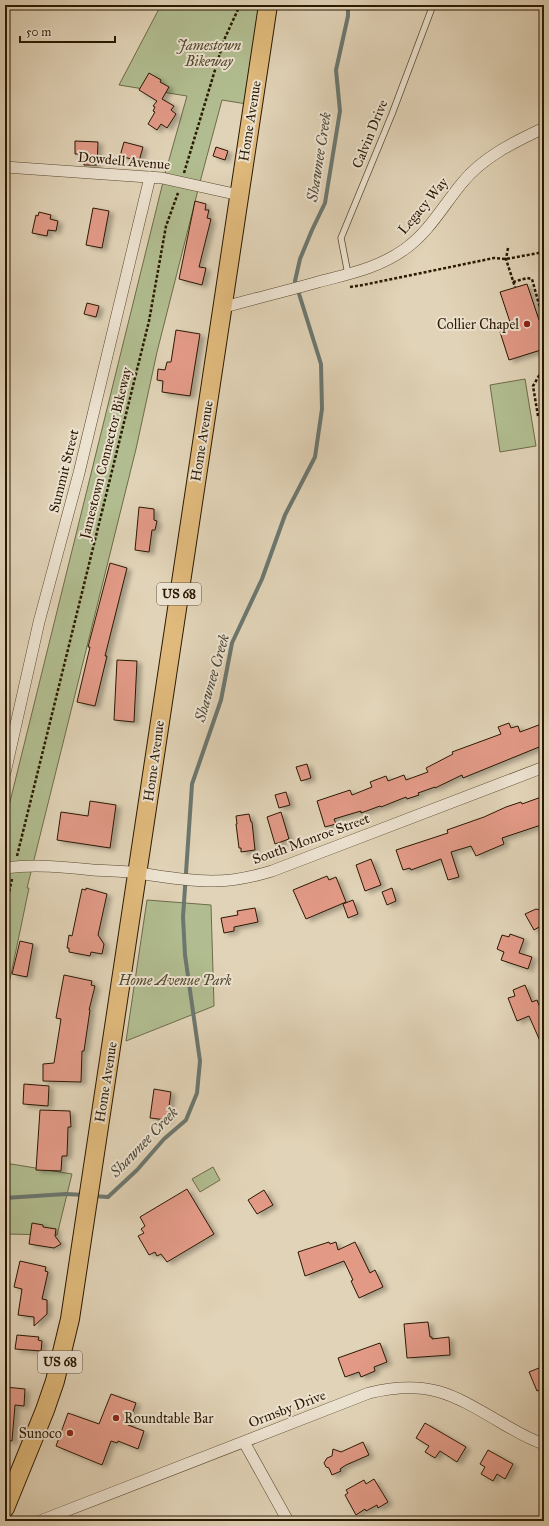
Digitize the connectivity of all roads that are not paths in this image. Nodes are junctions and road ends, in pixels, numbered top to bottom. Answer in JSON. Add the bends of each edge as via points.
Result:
{"nodes":[{"id":1,"x":268,"y":5,"type":"edge"},
{"id":2,"x":433,"y":5,"type":"edge"},
{"id":3,"x":544,"y":128,"type":"edge"},
{"id":4,"x":5,"y":167,"type":"edge"},
{"id":5,"x":150,"y":177,"type":"junction"},
{"id":6,"x":239,"y":195,"type":"junction"},
{"id":7,"x":348,"y":274,"type":"junction"},
{"id":8,"x":221,"y":308,"type":"junction"},
{"id":9,"x":544,"y":767,"type":"edge"},
{"id":10,"x":5,"y":773,"type":"edge"},
{"id":11,"x":10,"y":867,"type":"edge"},
{"id":12,"x":138,"y":873,"type":"junction"},
{"id":13,"x":244,"y":1442,"type":"junction"},
{"id":14,"x":544,"y":1444,"type":"edge"},
{"id":15,"x":5,"y":1508,"type":"edge"},
{"id":16,"x":40,"y":1521,"type":"edge"},
{"id":17,"x":288,"y":1521,"type":"edge"}],
"edges":[{"from":1,"to":6,"type":"main road","name":"Home Avenue","number":"US 68"},
{"from":2,"to":7,"type":"lane","name":"Calvin Drive","via":[[341,238]]},
{"from":3,"to":7,"type":"street","name":"Legacy Way","via":[[499,151],[481,164],[424,232],[406,249],[368,269]]},
{"from":4,"to":5,"type":"street","name":"Dowdell Avenue"},
{"from":5,"to":6,"type":"street","name":"Dowdell Avenue"},
{"from":5,"to":10,"type":"street","name":"Summit Street","via":[[79,473],[39,622]]},
{"from":6,"to":8,"type":"main road","name":"Home Avenue","number":"US 68"},
{"from":7,"to":8,"type":"street","name":"Legacy Way"},
{"from":8,"to":12,"type":"main road","name":"Home Avenue","number":"US 68"},
{"from":9,"to":12,"type":"street","name":"South Monroe Street","via":[[272,871],[241,878],[201,881]]},
{"from":11,"to":12,"type":"street","name":"South Monroe Street","via":[[60,866]]},
{"from":12,"to":15,"type":"main road","name":"Home Avenue","number":"US 68","via":[[70,1319],[45,1410]]},
{"from":13,"to":14,"type":"street","name":"Ormsby Drive","via":[[369,1393],[398,1387],[433,1390],[455,1396],[521,1434]]},
{"from":13,"to":16,"type":"street","name":"Ormsby Drive"},
{"from":13,"to":17,"type":"street"}]}
